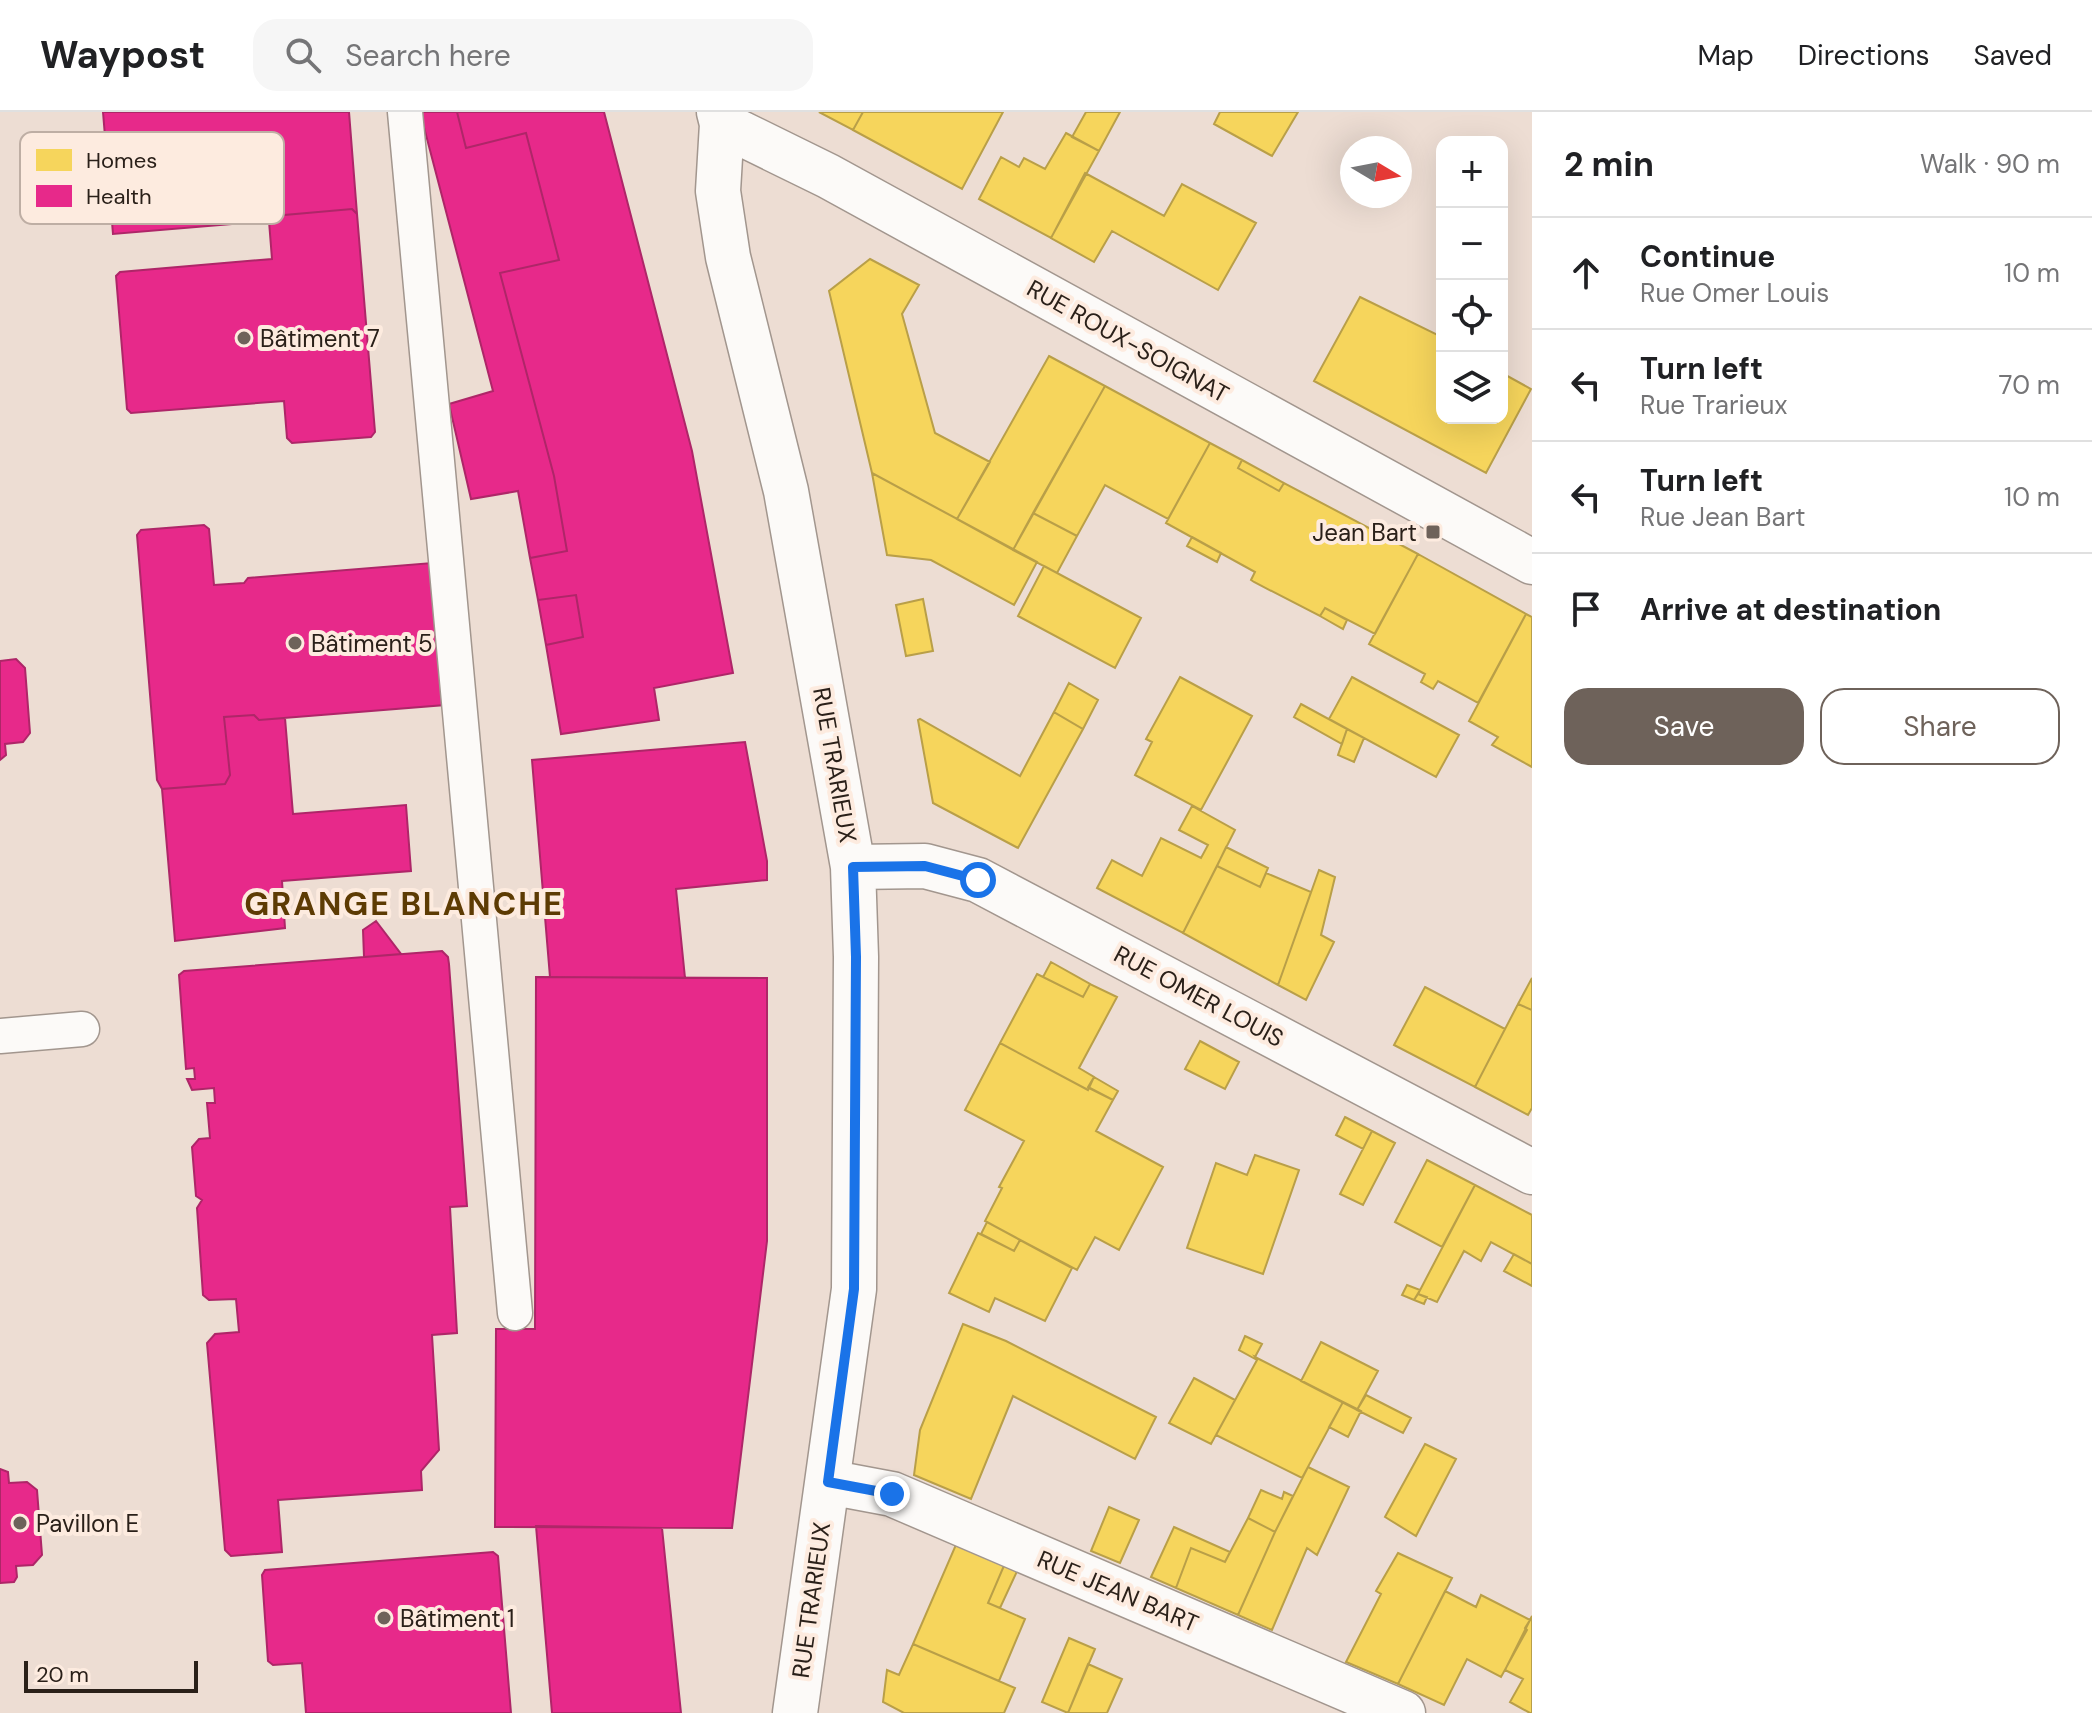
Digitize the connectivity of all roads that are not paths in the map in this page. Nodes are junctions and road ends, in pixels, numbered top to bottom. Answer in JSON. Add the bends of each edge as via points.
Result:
{"nodes":[{"id":1,"x":405,"y":112,"type":"edge"},
{"id":2,"x":721,"y":118,"type":"edge"},
{"id":3,"x":1532,"y":562,"type":"edge"},
{"id":4,"x":853,"y":867,"type":"junction"},
{"id":5,"x":82,"y":1029,"type":"dead end"},
{"id":6,"x":0,"y":1036,"type":"edge"},
{"id":7,"x":1532,"y":1172,"type":"edge"},
{"id":8,"x":515,"y":1313,"type":"dead end"},
{"id":9,"x":828,"y":1482,"type":"junction"},
{"id":10,"x":795,"y":1713,"type":"edge"},
{"id":11,"x":1403,"y":1713,"type":"edge"}],
"edges":[{"from":1,"to":8,"type":"lane"},
{"from":2,"to":3,"type":"street","name":"RUE ROUX-SOIGNAT"},
{"from":2,"to":4,"type":"street","name":"RUE TRARIEUX","via":[[718,191],[728,257],[786,491]]},
{"from":4,"to":7,"type":"street","name":"RUE OMER LOUIS","via":[[925,866],[978,880]]},
{"from":4,"to":9,"type":"street","name":"RUE TRARIEUX","via":[[854,1289]]},
{"from":5,"to":6,"type":"lane"},
{"from":9,"to":10,"type":"street","name":"RUE TRARIEUX"},
{"from":9,"to":11,"type":"street","name":"RUE JEAN BART","via":[[892,1494]]}]}
